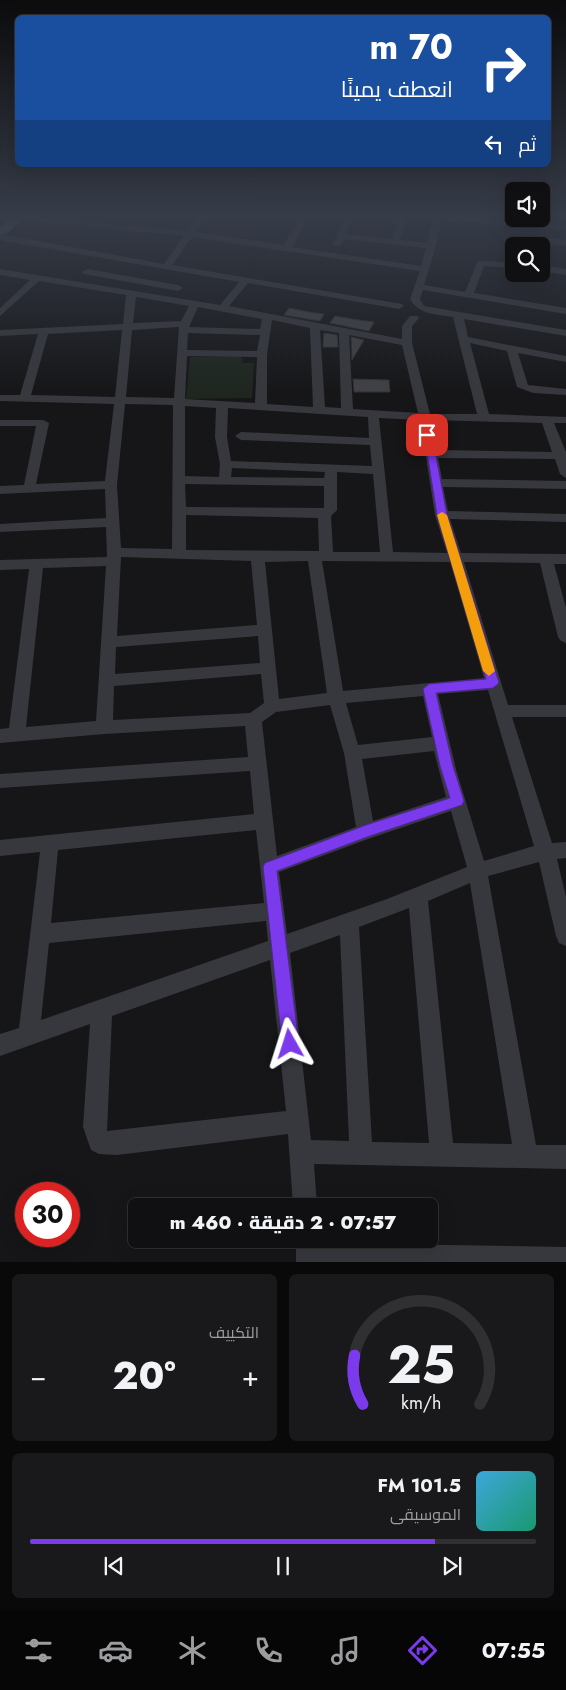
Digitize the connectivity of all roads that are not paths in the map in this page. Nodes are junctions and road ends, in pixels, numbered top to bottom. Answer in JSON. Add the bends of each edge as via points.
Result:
{"nodes":[{"id":1,"x":22,"y":275,"type":"edge"},
{"id":2,"x":84,"y":275,"type":"edge"},
{"id":3,"x":103,"y":275,"type":"edge"},
{"id":4,"x":217,"y":275,"type":"edge"},
{"id":5,"x":423,"y":275,"type":"edge"},
{"id":6,"x":476,"y":275,"type":"edge"},
{"id":7,"x":38,"y":277,"type":"junction"},
{"id":8,"x":246,"y":280,"type":"junction"},
{"id":9,"x":73,"y":284,"type":"junction"},
{"id":10,"x":419,"y":287,"type":"junction"},
{"id":11,"x":178,"y":288,"type":"dead end"},
{"id":12,"x":131,"y":295,"type":"junction"},
{"id":13,"x":468,"y":295,"type":"junction"},
{"id":14,"x":195,"y":304,"type":"junction"},
{"id":15,"x":222,"y":308,"type":"junction"},
{"id":16,"x":410,"y":311,"type":"junction"},
{"id":17,"x":566,"y":311,"type":"edge"},
{"id":18,"x":0,"y":313,"type":"edge"},
{"id":19,"x":458,"y":316,"type":"junction"},
{"id":20,"x":267,"y":318,"type":"junction"},
{"id":21,"x":315,"y":326,"type":"junction"},
{"id":22,"x":185,"y":327,"type":"junction"},
{"id":23,"x":126,"y":328,"type":"junction"},
{"id":24,"x":44,"y":331,"type":"junction"},
{"id":25,"x":344,"y":331,"type":"junction"},
{"id":26,"x":265,"y":332,"type":"junction"},
{"id":27,"x":0,"y":333,"type":"edge"},
{"id":28,"x":566,"y":333,"type":"edge"},
{"id":29,"x":464,"y":338,"type":"junction"},
{"id":30,"x":407,"y":342,"type":"junction"},
{"id":31,"x":510,"y":347,"type":"junction"},
{"id":32,"x":182,"y":353,"type":"junction"},
{"id":33,"x":262,"y":354,"type":"junction"},
{"id":34,"x":566,"y":359,"type":"edge"},
{"id":35,"x":566,"y":392,"type":"edge"},
{"id":36,"x":0,"y":398,"type":"edge"},
{"id":37,"x":24,"y":399,"type":"junction"},
{"id":38,"x":119,"y":400,"type":"junction"},
{"id":39,"x":179,"y":402,"type":"junction"},
{"id":40,"x":222,"y":404,"type":"junction"},
{"id":41,"x":261,"y":406,"type":"junction"},
{"id":42,"x":320,"y":410,"type":"junction"},
{"id":43,"x":47,"y":411,"type":"junction"},
{"id":44,"x":348,"y":412,"type":"junction"},
{"id":45,"x":373,"y":414,"type":"junction"},
{"id":46,"x":484,"y":416,"type":"junction"},
{"id":47,"x":425,"y":417,"type":"junction"},
{"id":48,"x":547,"y":419,"type":"junction"},
{"id":49,"x":566,"y":420,"type":"edge"},
{"id":50,"x":1,"y":424,"type":"edge"},
{"id":51,"x":241,"y":436,"type":"dead end"},
{"id":52,"x":377,"y":442,"type":"junction"},
{"id":53,"x":430,"y":454,"type":"junction"},
{"id":54,"x":563,"y":456,"type":"edge"},
{"id":55,"x":226,"y":464,"type":"junction"},
{"id":56,"x":331,"y":468,"type":"junction"},
{"id":57,"x":379,"y":470,"type":"junction"},
{"id":58,"x":566,"y":474,"type":"edge"},
{"id":59,"x":179,"y":480,"type":"junction"},
{"id":60,"x":225,"y":480,"type":"junction"},
{"id":61,"x":330,"y":482,"type":"junction"},
{"id":62,"x":438,"y":483,"type":"junction"},
{"id":63,"x":111,"y":485,"type":"junction"},
{"id":64,"x":566,"y":485,"type":"edge"},
{"id":65,"x":29,"y":489,"type":"junction"},
{"id":66,"x":0,"y":490,"type":"edge"},
{"id":67,"x":180,"y":511,"type":"junction"},
{"id":68,"x":324,"y":514,"type":"junction"},
{"id":69,"x":442,"y":515,"type":"junction"},
{"id":70,"x":566,"y":518,"type":"edge"},
{"id":71,"x":111,"y":522,"type":"junction"},
{"id":72,"x":0,"y":528,"type":"edge"},
{"id":73,"x":179,"y":553,"type":"junction"},
{"id":74,"x":114,"y":556,"type":"junction"},
{"id":75,"x":320,"y":556,"type":"junction"},
{"id":76,"x":258,"y":558,"type":"junction"},
{"id":77,"x":387,"y":558,"type":"junction"},
{"id":78,"x":454,"y":559,"type":"junction"},
{"id":79,"x":546,"y":559,"type":"junction"},
{"id":80,"x":566,"y":559,"type":"edge"},
{"id":81,"x":37,"y":564,"type":"junction"},
{"id":82,"x":0,"y":565,"type":"edge"},
{"id":83,"x":264,"y":630,"type":"junction"},
{"id":84,"x":566,"y":638,"type":"edge"},
{"id":85,"x":110,"y":642,"type":"junction"},
{"id":86,"x":268,"y":668,"type":"junction"},
{"id":87,"x":107,"y":681,"type":"junction"},
{"id":88,"x":493,"y":683,"type":"junction"},
{"id":89,"x":429,"y":689,"type":"junction"},
{"id":90,"x":336,"y":698,"type":"junction"},
{"id":91,"x":272,"y":706,"type":"junction"},
{"id":92,"x":502,"y":711,"type":"junction"},
{"id":93,"x":566,"y":711,"type":"edge"},
{"id":94,"x":253,"y":719,"type":"junction"},
{"id":95,"x":104,"y":727,"type":"junction"},
{"id":96,"x":17,"y":735,"type":"junction"},
{"id":97,"x":0,"y":736,"type":"edge"},
{"id":98,"x":441,"y":743,"type":"junction"},
{"id":99,"x":352,"y":753,"type":"junction"},
{"id":100,"x":258,"y":763,"type":"junction"},
{"id":101,"x":0,"y":781,"type":"edge"},
{"id":102,"x":457,"y":801,"type":"junction"},
{"id":103,"x":264,"y":822,"type":"junction"},
{"id":104,"x":366,"y":831,"type":"junction"},
{"id":105,"x":50,"y":843,"type":"junction"},
{"id":106,"x":0,"y":848,"type":"edge"},
{"id":107,"x":545,"y":850,"type":"junction"},
{"id":108,"x":566,"y":850,"type":"edge"},
{"id":109,"x":270,"y":867,"type":"junction"},
{"id":110,"x":478,"y":872,"type":"junction"},
{"id":111,"x":418,"y":897,"type":"junction"},
{"id":112,"x":275,"y":911,"type":"junction"},
{"id":113,"x":563,"y":911,"type":"edge"},
{"id":114,"x":349,"y":922,"type":"junction"},
{"id":115,"x":40,"y":934,"type":"junction"},
{"id":116,"x":566,"y":936,"type":"edge"},
{"id":117,"x":280,"y":947,"type":"junction"},
{"id":118,"x":102,"y":1009,"type":"junction"},
{"id":119,"x":29,"y":1035,"type":"junction"},
{"id":120,"x":0,"y":1045,"type":"edge"},
{"id":121,"x":298,"y":1121,"type":"junction"},
{"id":122,"x":302,"y":1152,"type":"junction"},
{"id":123,"x":361,"y":1153,"type":"junction"},
{"id":124,"x":442,"y":1154,"type":"junction"},
{"id":125,"x":526,"y":1156,"type":"junction"},
{"id":126,"x":566,"y":1157,"type":"edge"},
{"id":127,"x":305,"y":1198,"type":"edge"},
{"id":128,"x":309,"y":1252,"type":"edge"},
{"id":129,"x":566,"y":1260,"type":"edge"}],
"edges":[{"from":1,"to":7,"type":"street"},
{"from":2,"to":9,"type":"street"},
{"from":3,"to":11,"type":"street"},
{"from":4,"to":8,"type":"street"},
{"from":5,"to":10,"type":"street"},
{"from":6,"to":13,"type":"street"},
{"from":7,"to":9,"type":"street"},
{"from":7,"to":18,"type":"street"},
{"from":8,"to":15,"type":"street"},
{"from":8,"to":16,"type":"street","via":[[380,302]]},
{"from":9,"to":12,"type":"street"},
{"from":10,"to":13,"type":"street"},
{"from":10,"to":16,"type":"street"},
{"from":12,"to":14,"type":"street"},
{"from":12,"to":23,"type":"street"},
{"from":13,"to":17,"type":"street"},
{"from":14,"to":15,"type":"street"},
{"from":14,"to":22,"type":"street"},
{"from":15,"to":20,"type":"street"},
{"from":16,"to":19,"type":"street"},
{"from":16,"to":30,"type":"street"},
{"from":19,"to":28,"type":"street"},
{"from":19,"to":29,"type":"street"},
{"from":20,"to":21,"type":"street"},
{"from":20,"to":26,"type":"street"},
{"from":21,"to":25,"type":"street"},
{"from":21,"to":42,"type":"street"},
{"from":22,"to":23,"type":"street"},
{"from":22,"to":26,"type":"street"},
{"from":22,"to":32,"type":"street"},
{"from":23,"to":24,"type":"street"},
{"from":23,"to":38,"type":"street"},
{"from":24,"to":27,"type":"street"},
{"from":24,"to":37,"type":"street"},
{"from":25,"to":30,"type":"street"},
{"from":25,"to":44,"type":"street"},
{"from":26,"to":33,"type":"street"},
{"from":29,"to":31,"type":"street"},
{"from":29,"to":46,"type":"street"},
{"from":30,"to":47,"type":"street"},
{"from":31,"to":34,"type":"street"},
{"from":31,"to":35,"type":"street","via":[[523,386]]},
{"from":32,"to":33,"type":"street"},
{"from":32,"to":39,"type":"street"},
{"from":33,"to":41,"type":"street"},
{"from":36,"to":37,"type":"street"},
{"from":37,"to":43,"type":"street"},
{"from":38,"to":39,"type":"street"},
{"from":38,"to":43,"type":"street"},
{"from":38,"to":63,"type":"street"},
{"from":39,"to":40,"type":"street"},
{"from":39,"to":59,"type":"street"},
{"from":40,"to":41,"type":"street"},
{"from":40,"to":55,"type":"street","via":[[221,437]]},
{"from":41,"to":42,"type":"street"},
{"from":42,"to":44,"type":"street"},
{"from":43,"to":50,"type":"street"},
{"from":43,"to":65,"type":"street"},
{"from":44,"to":45,"type":"street"},
{"from":45,"to":47,"type":"street"},
{"from":45,"to":52,"type":"street"},
{"from":46,"to":47,"type":"street"},
{"from":46,"to":48,"type":"street"},
{"from":47,"to":53,"type":"street"},
{"from":48,"to":49,"type":"street"},
{"from":48,"to":54,"type":"street"},
{"from":51,"to":52,"type":"street"},
{"from":52,"to":57,"type":"street"},
{"from":53,"to":54,"type":"street"},
{"from":53,"to":62,"type":"street"},
{"from":54,"to":58,"type":"street"},
{"from":55,"to":56,"type":"street"},
{"from":55,"to":60,"type":"street"},
{"from":56,"to":57,"type":"street"},
{"from":56,"to":61,"type":"street"},
{"from":57,"to":77,"type":"street"},
{"from":59,"to":60,"type":"street"},
{"from":59,"to":67,"type":"street"},
{"from":60,"to":61,"type":"street"},
{"from":61,"to":68,"type":"street","via":[[330,510]]},
{"from":62,"to":64,"type":"street"},
{"from":62,"to":69,"type":"street"},
{"from":63,"to":65,"type":"street"},
{"from":63,"to":71,"type":"street"},
{"from":65,"to":66,"type":"street"},
{"from":67,"to":68,"type":"street"},
{"from":67,"to":73,"type":"street"},
{"from":68,"to":75,"type":"street"},
{"from":69,"to":70,"type":"street"},
{"from":69,"to":78,"type":"street"},
{"from":71,"to":72,"type":"street"},
{"from":71,"to":74,"type":"street"},
{"from":73,"to":74,"type":"street"},
{"from":73,"to":76,"type":"street"},
{"from":74,"to":81,"type":"street"},
{"from":74,"to":85,"type":"street"},
{"from":75,"to":76,"type":"street"},
{"from":75,"to":77,"type":"street"},
{"from":75,"to":90,"type":"street"},
{"from":76,"to":83,"type":"street"},
{"from":77,"to":78,"type":"street"},
{"from":78,"to":79,"type":"street"},
{"from":78,"to":88,"type":"street"},
{"from":79,"to":80,"type":"street"},
{"from":79,"to":84,"type":"street"},
{"from":81,"to":82,"type":"street"},
{"from":81,"to":96,"type":"street"},
{"from":83,"to":85,"type":"street"},
{"from":83,"to":86,"type":"street"},
{"from":85,"to":87,"type":"street"},
{"from":86,"to":87,"type":"street"},
{"from":86,"to":91,"type":"street"},
{"from":87,"to":95,"type":"street"},
{"from":88,"to":89,"type":"street"},
{"from":88,"to":92,"type":"street"},
{"from":89,"to":90,"type":"street"},
{"from":89,"to":98,"type":"street"},
{"from":90,"to":91,"type":"street"},
{"from":90,"to":99,"type":"street"},
{"from":91,"to":94,"type":"street"},
{"from":92,"to":93,"type":"street"},
{"from":92,"to":107,"type":"street"},
{"from":94,"to":95,"type":"street"},
{"from":94,"to":100,"type":"street"},
{"from":95,"to":96,"type":"street"},
{"from":96,"to":97,"type":"street"},
{"from":98,"to":99,"type":"street"},
{"from":98,"to":102,"type":"street"},
{"from":99,"to":104,"type":"street"},
{"from":100,"to":101,"type":"street"},
{"from":100,"to":103,"type":"street"},
{"from":102,"to":104,"type":"street"},
{"from":102,"to":110,"type":"street"},
{"from":103,"to":105,"type":"street"},
{"from":103,"to":109,"type":"street"},
{"from":104,"to":109,"type":"street"},
{"from":105,"to":106,"type":"street"},
{"from":105,"to":115,"type":"street"},
{"from":107,"to":108,"type":"street"},
{"from":107,"to":110,"type":"street"},
{"from":107,"to":113,"type":"street"},
{"from":109,"to":112,"type":"street"},
{"from":110,"to":111,"type":"street"},
{"from":110,"to":125,"type":"street"},
{"from":111,"to":114,"type":"street"},
{"from":111,"to":124,"type":"street"},
{"from":112,"to":115,"type":"street"},
{"from":112,"to":117,"type":"street"},
{"from":113,"to":116,"type":"street"},
{"from":114,"to":117,"type":"street"},
{"from":114,"to":123,"type":"street"},
{"from":115,"to":119,"type":"street"},
{"from":117,"to":118,"type":"street"},
{"from":117,"to":121,"type":"street"},
{"from":118,"to":119,"type":"street"},
{"from":118,"to":121,"type":"street","via":[[94,1127],[99,1142],[117,1143]]},
{"from":119,"to":120,"type":"street"},
{"from":121,"to":122,"type":"street"},
{"from":122,"to":123,"type":"street"},
{"from":122,"to":127,"type":"street"},
{"from":123,"to":124,"type":"street"},
{"from":124,"to":125,"type":"street"},
{"from":125,"to":126,"type":"street"},
{"from":128,"to":129,"type":"street"}]}
